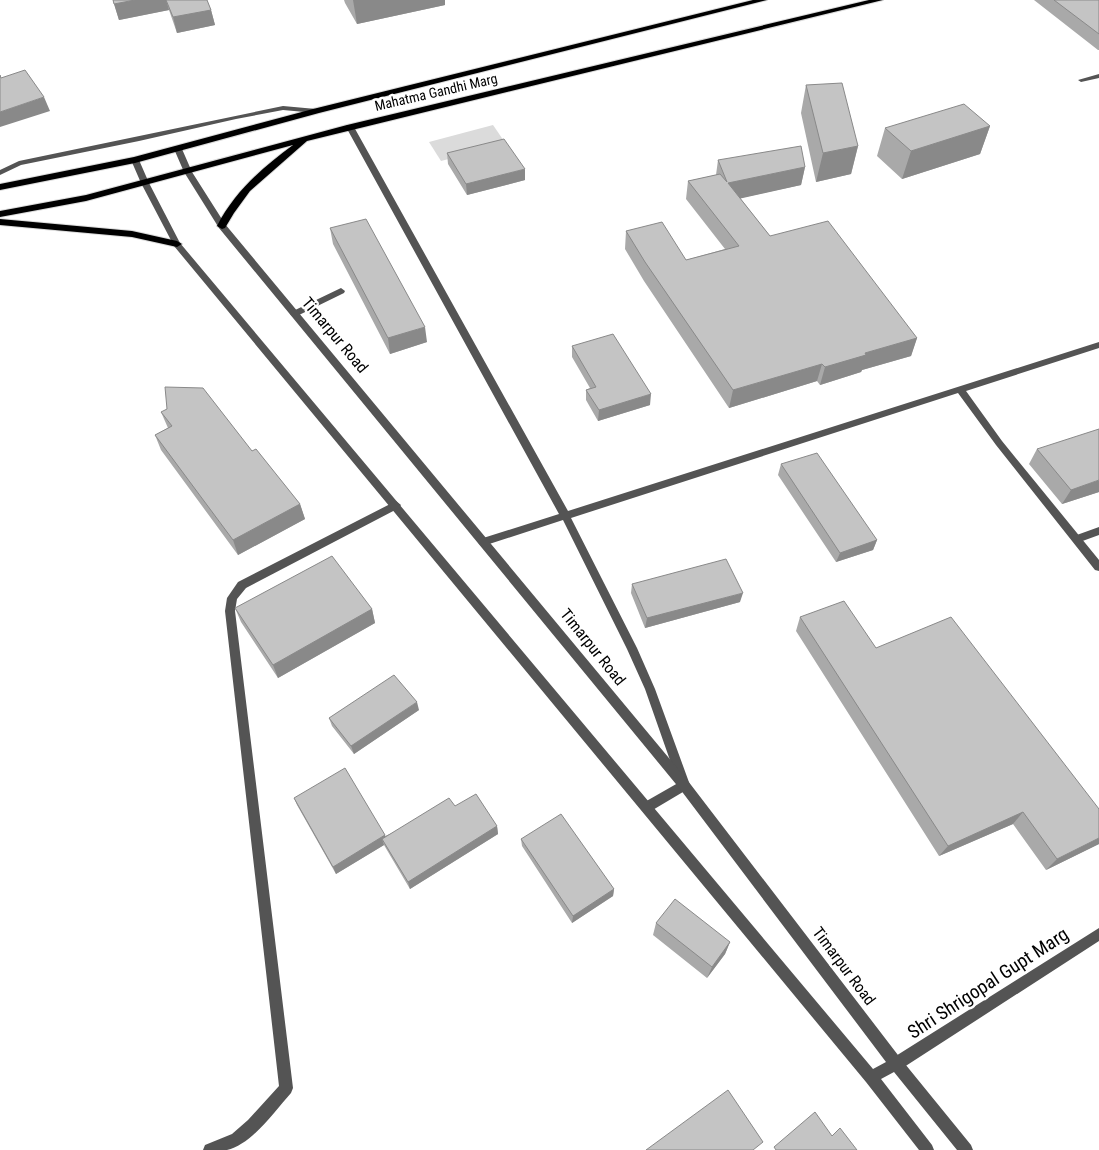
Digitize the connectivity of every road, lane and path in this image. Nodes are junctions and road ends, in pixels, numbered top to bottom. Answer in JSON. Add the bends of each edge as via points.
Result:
{"nodes":[{"id":1,"x":764,"y":0,"type":"edge"},
{"id":2,"x":879,"y":0,"type":"edge"},
{"id":3,"x":1099,"y":76,"type":"edge"},
{"id":4,"x":1081,"y":80,"type":"dead end"},
{"id":5,"x":316,"y":111,"type":"junction"},
{"id":6,"x":350,"y":127,"type":"junction"},
{"id":7,"x":309,"y":137,"type":"junction"},
{"id":8,"x":178,"y":149,"type":"junction"},
{"id":9,"x":135,"y":160,"type":"junction"},
{"id":10,"x":188,"y":172,"type":"junction"},
{"id":11,"x":0,"y":173,"type":"edge"},
{"id":12,"x":144,"y":183,"type":"junction"},
{"id":13,"x":0,"y":187,"type":"edge"},
{"id":14,"x":0,"y":214,"type":"edge"},
{"id":15,"x":0,"y":222,"type":"edge"},
{"id":16,"x":222,"y":226,"type":"junction"},
{"id":17,"x":177,"y":244,"type":"junction"},
{"id":18,"x":341,"y":291,"type":"dead end"},
{"id":19,"x":294,"y":314,"type":"junction"},
{"id":20,"x":1099,"y":346,"type":"edge"},
{"id":21,"x":960,"y":390,"type":"junction"},
{"id":22,"x":396,"y":505,"type":"junction"},
{"id":23,"x":565,"y":515,"type":"junction"},
{"id":24,"x":1099,"y":531,"type":"edge"},
{"id":25,"x":1076,"y":539,"type":"junction"},
{"id":26,"x":484,"y":542,"type":"junction"},
{"id":27,"x":1099,"y":567,"type":"edge"},
{"id":28,"x":684,"y":785,"type":"junction"},
{"id":29,"x":647,"y":807,"type":"junction"},
{"id":30,"x":1099,"y":934,"type":"edge"},
{"id":31,"x":896,"y":1064,"type":"junction"},
{"id":32,"x":871,"y":1077,"type":"junction"},
{"id":33,"x":210,"y":1150,"type":"edge"},
{"id":34,"x":927,"y":1150,"type":"edge"},
{"id":35,"x":966,"y":1150,"type":"edge"}],
"edges":[{"from":1,"to":5,"type":"main road","name":"Mahatma Gandhi Marg"},
{"from":2,"to":6,"type":"main road","name":"Mahatma Gandhi Marg"},
{"from":3,"to":4,"type":"street"},
{"from":5,"to":8,"type":"main road","name":"Mahatma Gandhi Marg"},
{"from":5,"to":11,"type":"street","via":[[283,108],[236,117],[19,163]]},
{"from":6,"to":7,"type":"main road","name":"Mahatma Gandhi Marg"},
{"from":6,"to":23,"type":"street"},
{"from":7,"to":10,"type":"main road","name":"Mahatma Gandhi Marg"},
{"from":7,"to":16,"type":"main road","via":[[248,187],[230,208]]},
{"from":8,"to":9,"type":"main road","name":"Mahatma Gandhi Marg"},
{"from":8,"to":10,"type":"street","name":"Timarpur Road"},
{"from":9,"to":12,"type":"street"},
{"from":9,"to":13,"type":"main road","name":"Mahatma Gandhi Marg"},
{"from":10,"to":12,"type":"main road","name":"Mahatma Gandhi Marg"},
{"from":10,"to":16,"type":"street","name":"Timarpur Road"},
{"from":12,"to":14,"type":"main road","name":"Mahatma Gandhi Marg"},
{"from":12,"to":17,"type":"street"},
{"from":15,"to":17,"type":"main road","via":[[132,234]]},
{"from":16,"to":19,"type":"street","name":"Timarpur Road"},
{"from":17,"to":22,"type":"street"},
{"from":18,"to":19,"type":"street"},
{"from":19,"to":26,"type":"street","name":"Timarpur Road"},
{"from":20,"to":21,"type":"street"},
{"from":21,"to":23,"type":"street"},
{"from":21,"to":25,"type":"street"},
{"from":22,"to":29,"type":"street"},
{"from":22,"to":33,"type":"street","via":[[242,585],[232,598],[230,611],[286,1088],[237,1139]]},
{"from":23,"to":26,"type":"street"},
{"from":23,"to":28,"type":"street","via":[[632,648]]},
{"from":24,"to":25,"type":"street"},
{"from":25,"to":27,"type":"street"},
{"from":26,"to":28,"type":"street","name":"Timarpur Road"},
{"from":28,"to":29,"type":"street"},
{"from":28,"to":31,"type":"street","name":"Timarpur Road"},
{"from":29,"to":32,"type":"street"},
{"from":30,"to":31,"type":"street","name":"Shri Shrigopal Gupt Marg"},
{"from":31,"to":32,"type":"street","name":"Shri Shrigopal Gupt Marg"},
{"from":31,"to":35,"type":"street","name":"Timarpur Road"},
{"from":32,"to":34,"type":"street"}]}
